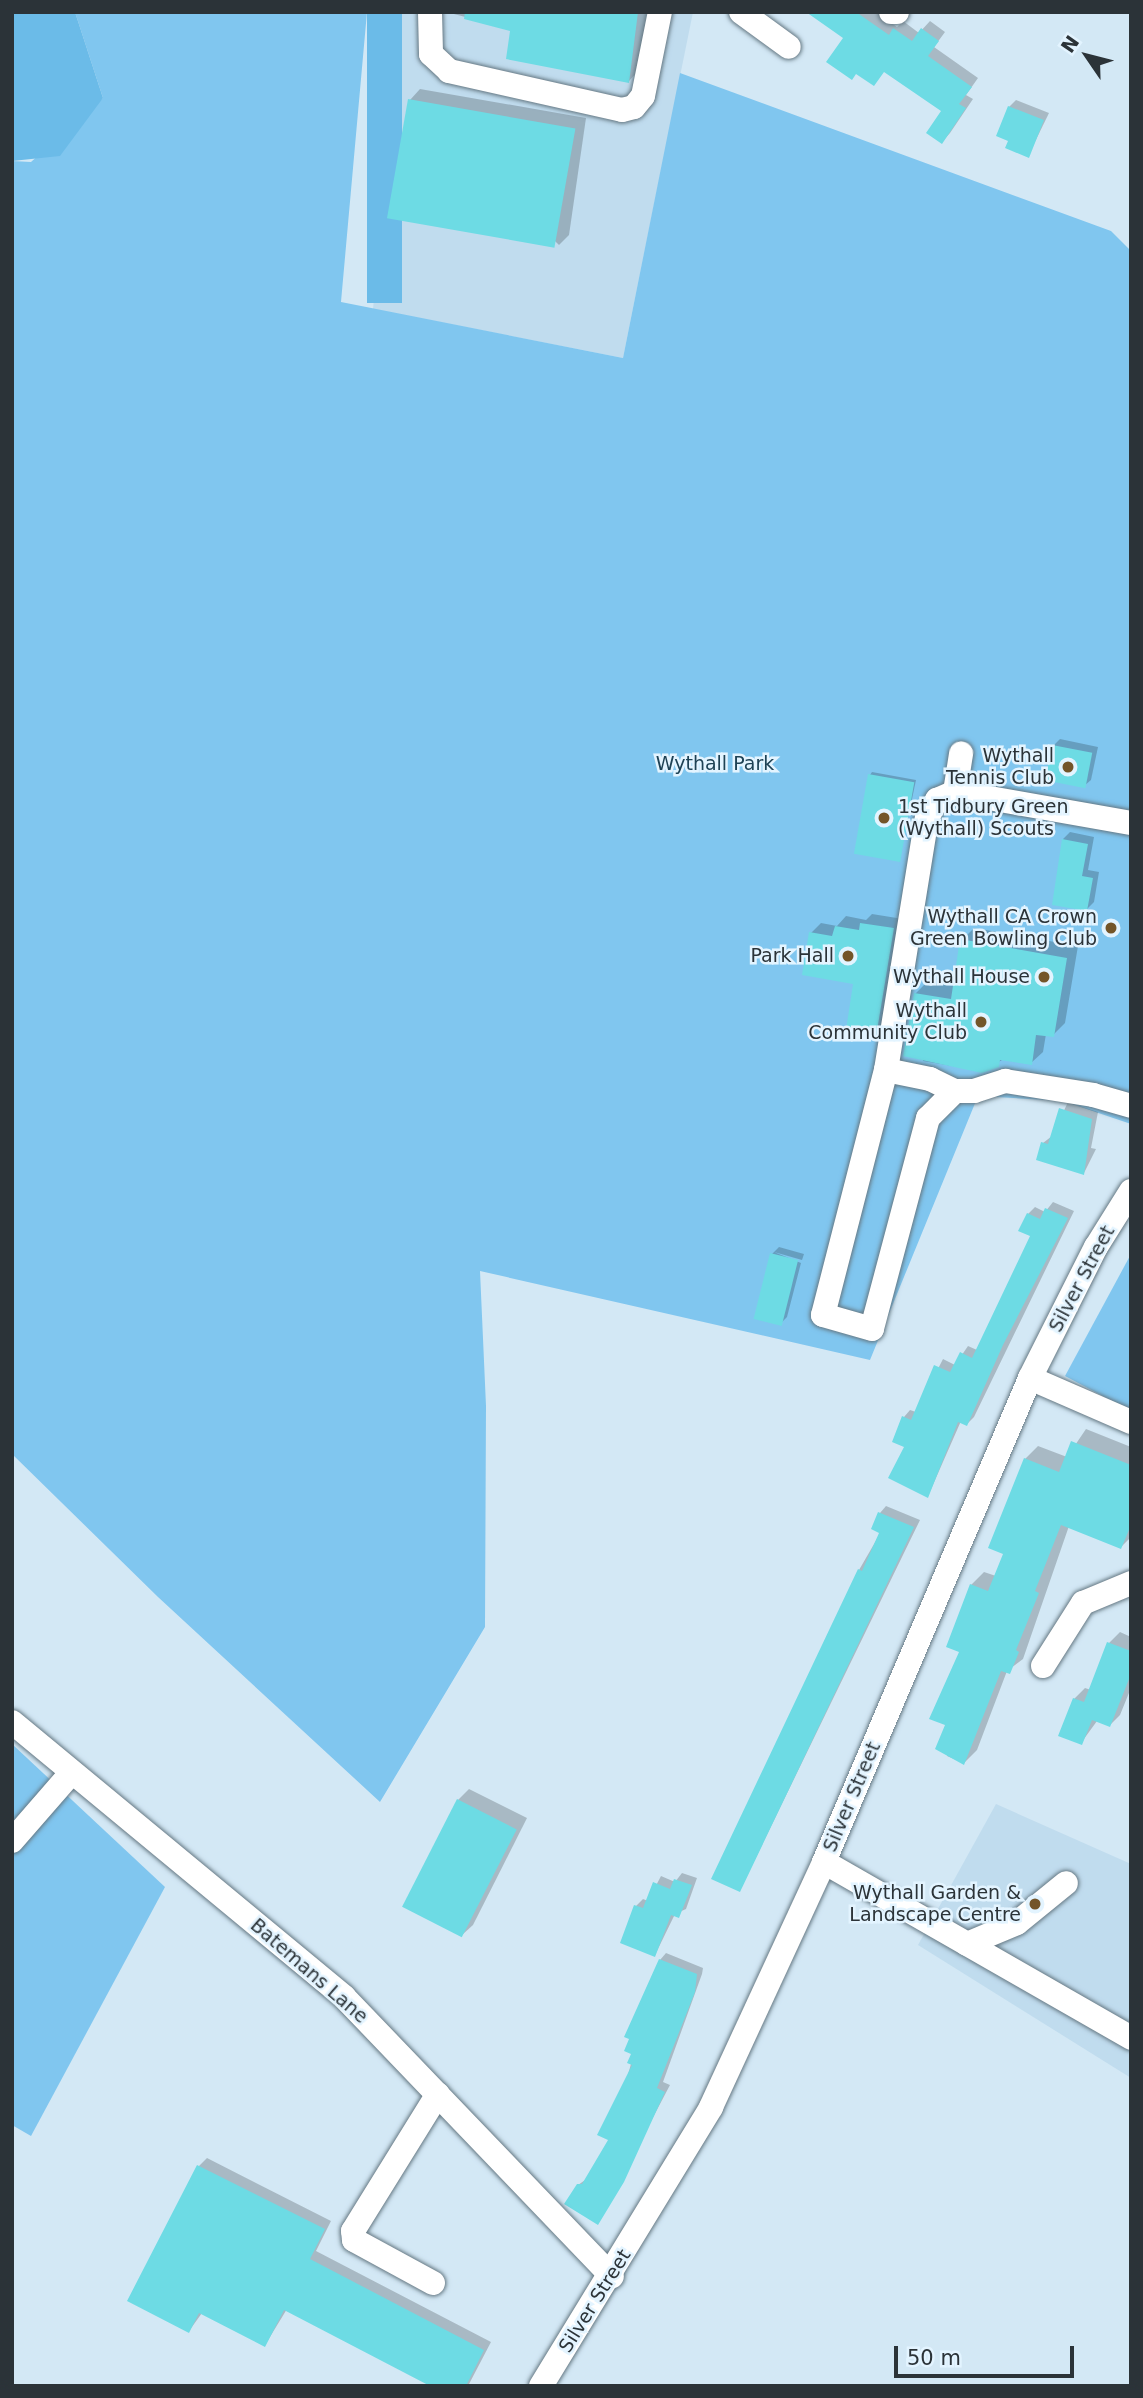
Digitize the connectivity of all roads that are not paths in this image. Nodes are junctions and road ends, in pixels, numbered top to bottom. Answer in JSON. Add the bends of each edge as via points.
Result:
{"nodes":[{"id":1,"x":430,"y":12,"type":"edge"},
{"id":2,"x":660,"y":12,"type":"edge"},
{"id":3,"x":741,"y":12,"type":"edge"},
{"id":4,"x":891,"y":12,"type":"edge"},
{"id":5,"x":897,"y":12,"type":"edge"},
{"id":6,"x":789,"y":47,"type":"dead end"},
{"id":7,"x":961,"y":753,"type":"dead end"},
{"id":8,"x":955,"y":792,"type":"junction"},
{"id":9,"x":1131,"y":823,"type":"edge"},
{"id":10,"x":886,"y":1070,"type":"junction"},
{"id":11,"x":955,"y":1091,"type":"junction"},
{"id":12,"x":1131,"y":1106,"type":"edge"},
{"id":13,"x":1131,"y":1191,"type":"edge"},
{"id":14,"x":1030,"y":1378,"type":"junction"},
{"id":15,"x":1131,"y":1422,"type":"edge"},
{"id":16,"x":1131,"y":1583,"type":"edge"},
{"id":17,"x":1043,"y":1666,"type":"dead end"},
{"id":18,"x":12,"y":1722,"type":"edge"},
{"id":19,"x":72,"y":1772,"type":"junction"},
{"id":20,"x":12,"y":1841,"type":"edge"},
{"id":21,"x":824,"y":1862,"type":"junction"},
{"id":22,"x":1066,"y":1883,"type":"dead end"},
{"id":23,"x":967,"y":1944,"type":"junction"},
{"id":24,"x":1131,"y":2038,"type":"edge"},
{"id":25,"x":438,"y":2094,"type":"junction"},
{"id":26,"x":612,"y":2276,"type":"junction"},
{"id":27,"x":433,"y":2283,"type":"dead end"},
{"id":28,"x":541,"y":2386,"type":"edge"}],
"edges":[{"from":1,"to":2,"type":"street","via":[[430,54],[449,71],[622,110],[634,107],[643,96]]},
{"from":3,"to":6,"type":"street"},
{"from":4,"to":5,"type":"street"},
{"from":7,"to":8,"type":"street"},
{"from":8,"to":9,"type":"street"},
{"from":8,"to":10,"type":"street","via":[[937,800],[927,818]]},
{"from":10,"to":11,"type":"street","via":[[930,1079]]},
{"from":10,"to":11,"type":"street","via":[[823,1315],[872,1329],[928,1118]]},
{"from":11,"to":12,"type":"street","via":[[974,1091],[1006,1081],[1093,1094]]},
{"from":13,"to":14,"type":"street","name":"Silver Street","via":[[1096,1247]]},
{"from":14,"to":15,"type":"street"},
{"from":14,"to":21,"type":"street","name":"Silver Street"},
{"from":16,"to":17,"type":"street","via":[[1083,1603]]},
{"from":18,"to":19,"type":"street","name":"Batemans Lane"},
{"from":19,"to":20,"type":"street"},
{"from":19,"to":25,"type":"street","name":"Batemans Lane","via":[[344,1997]]},
{"from":21,"to":23,"type":"street"},
{"from":21,"to":26,"type":"street","name":"Silver Street","via":[[711,2107]]},
{"from":22,"to":23,"type":"street","via":[[1017,1923]]},
{"from":23,"to":24,"type":"street"},
{"from":25,"to":26,"type":"street","name":"Batemans Lane"},
{"from":25,"to":27,"type":"street","via":[[353,2231],[354,2240]]},
{"from":26,"to":28,"type":"street","name":"Silver Street"}]}
